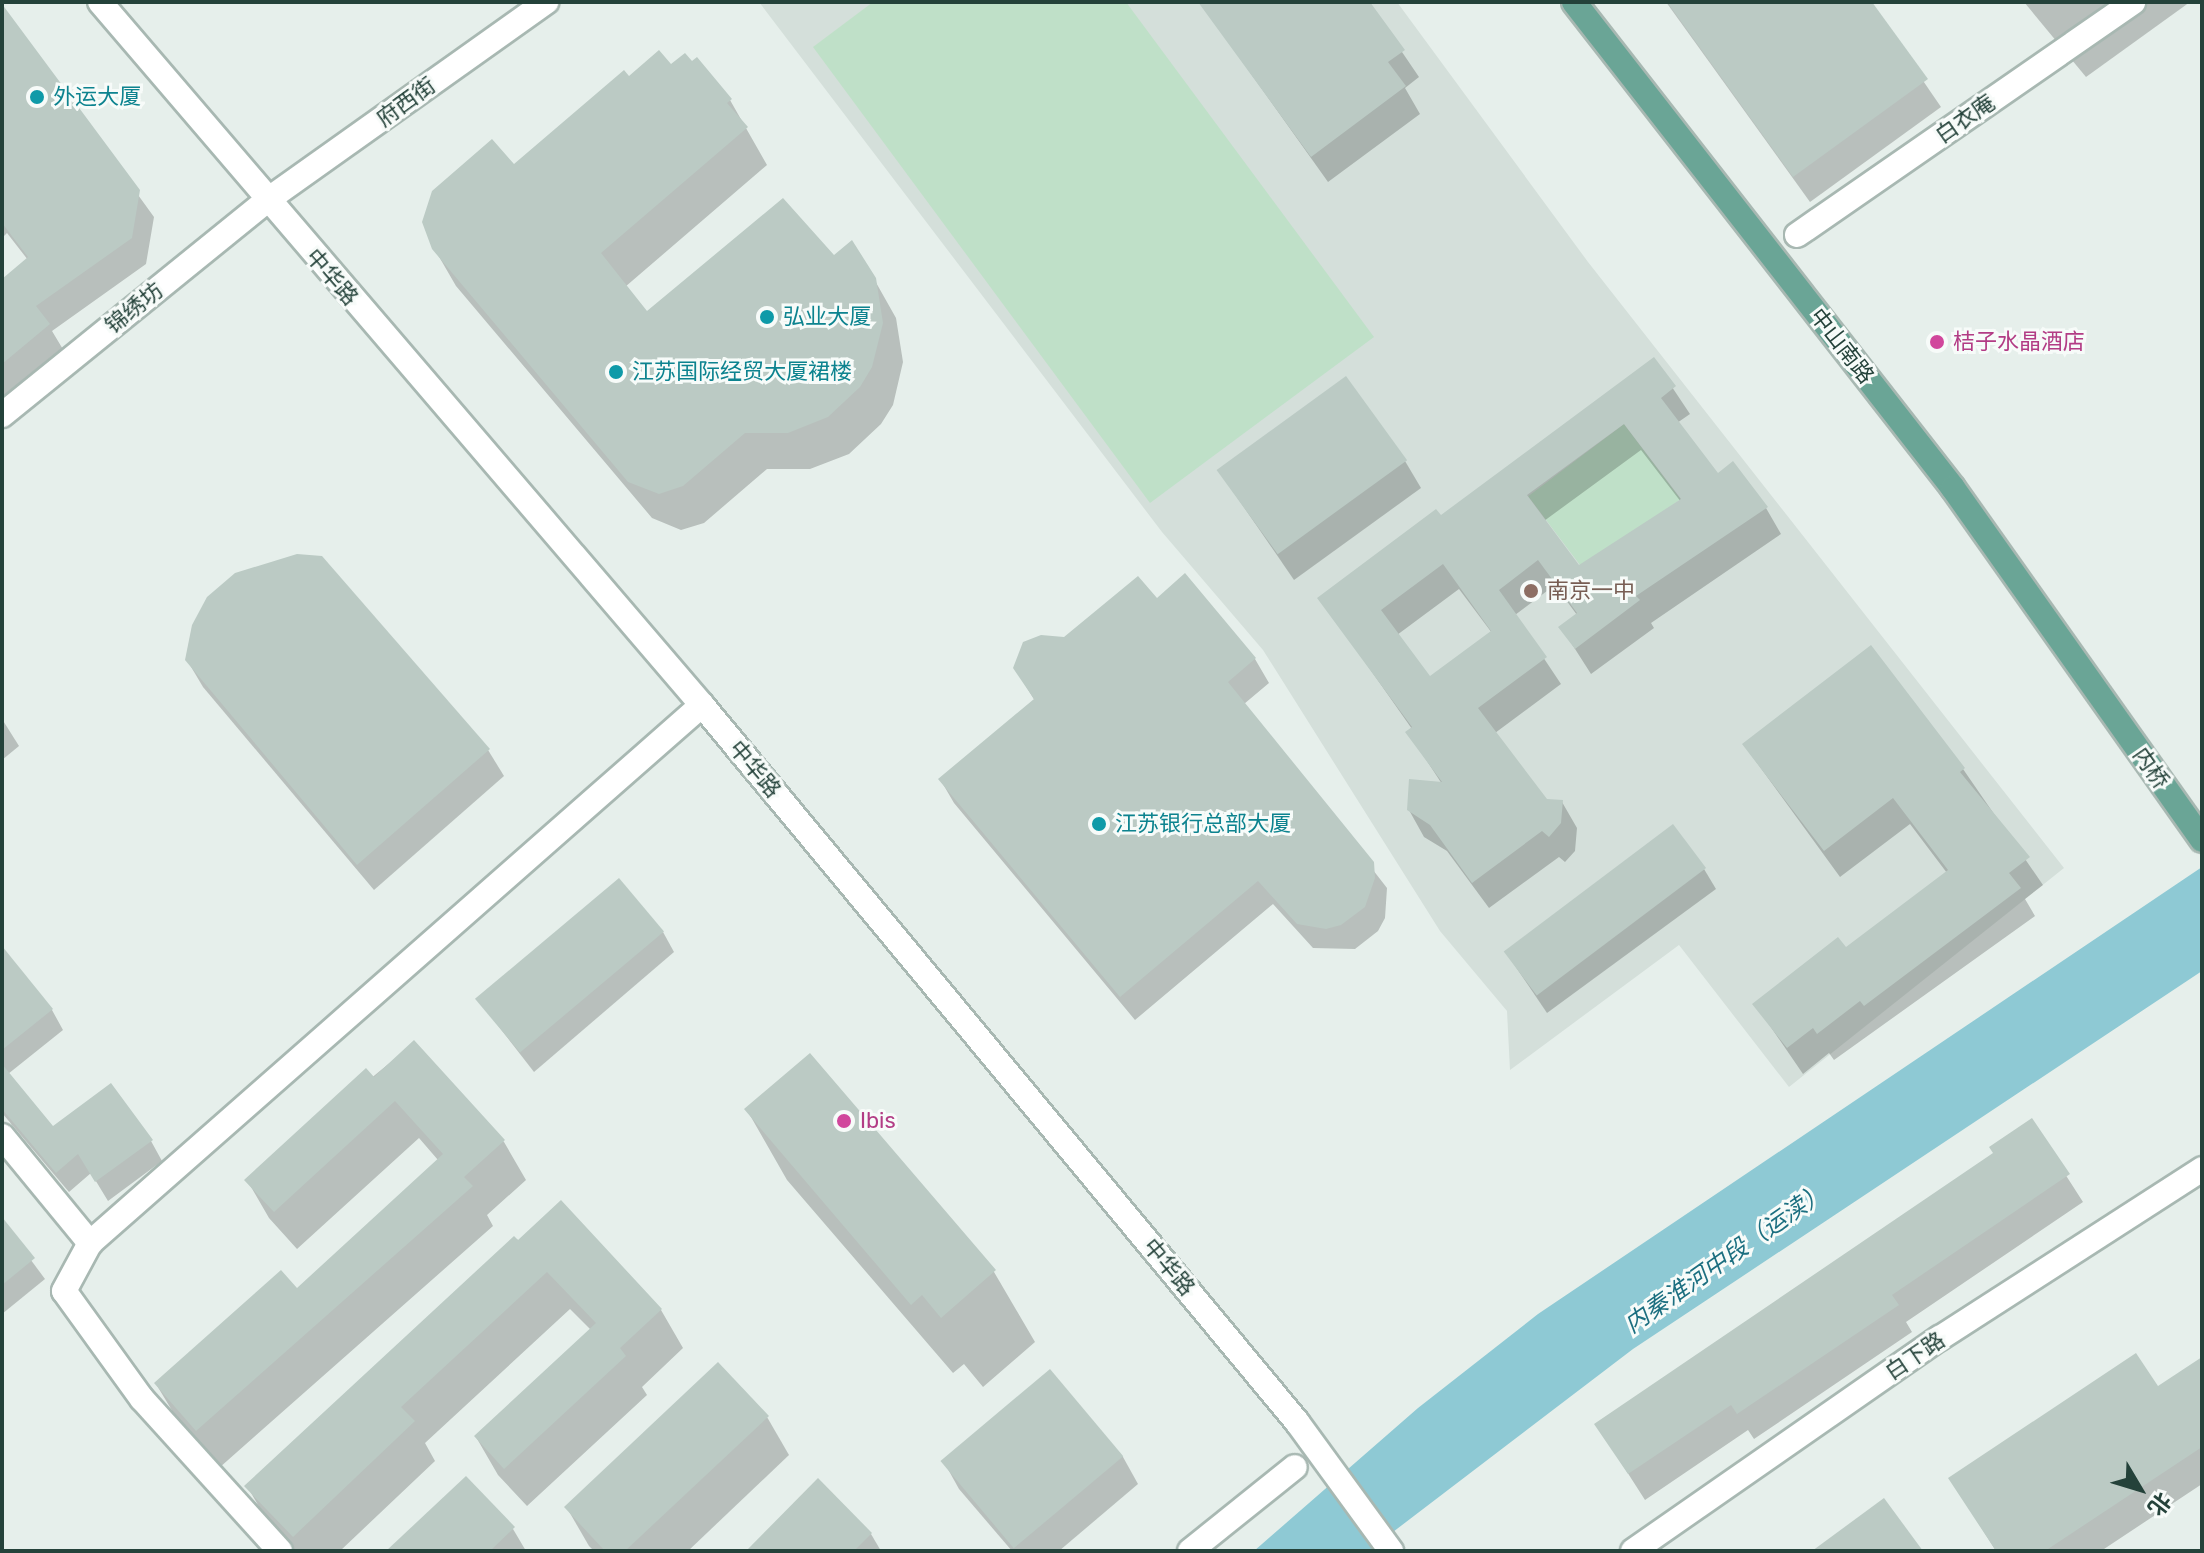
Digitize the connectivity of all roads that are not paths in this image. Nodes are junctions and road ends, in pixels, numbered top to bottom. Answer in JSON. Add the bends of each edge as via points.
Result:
{"nodes":[{"id":1,"x":100,"y":2,"type":"edge"},
{"id":2,"x":546,"y":2,"type":"edge"},
{"id":3,"x":1574,"y":2,"type":"edge"},
{"id":4,"x":2133,"y":2,"type":"edge"},
{"id":5,"x":266,"y":201,"type":"junction"},
{"id":6,"x":1797,"y":235,"type":"dead end"},
{"id":7,"x":2,"y":415,"type":"edge"},
{"id":8,"x":2100,"y":696,"type":"joint"},
{"id":9,"x":702,"y":705,"type":"junction"},
{"id":10,"x":2202,"y":840,"type":"edge"},
{"id":11,"x":2,"y":1136,"type":"edge"},
{"id":12,"x":2202,"y":1169,"type":"edge"},
{"id":13,"x":90,"y":1243,"type":"junction"},
{"id":14,"x":1295,"y":1467,"type":"dead end"},
{"id":15,"x":280,"y":1551,"type":"edge"},
{"id":16,"x":1190,"y":1551,"type":"edge"},
{"id":17,"x":1391,"y":1551,"type":"edge"},
{"id":18,"x":1633,"y":1551,"type":"edge"}],
"edges":[{"from":1,"to":5,"type":"main road","name":"中华路"},
{"from":2,"to":5,"type":"main road","name":"府西街"},
{"from":3,"to":8,"type":"main road","name":"中山南路","via":[[1953,488]]},
{"from":4,"to":6,"type":"main road","name":"白衣庵"},
{"from":5,"to":7,"type":"main road","name":"锦绣坊"},
{"from":5,"to":9,"type":"main road","name":"中华路"},
{"from":8,"to":10,"type":"main road","name":"内桥"},
{"from":9,"to":13,"type":"main road"},
{"from":9,"to":17,"type":"main road","name":"中华路","via":[[1297,1422]]},
{"from":11,"to":13,"type":"main road"},
{"from":12,"to":18,"type":"main road","name":"白下路","via":[[1940,1338]]},
{"from":13,"to":15,"type":"main road","via":[[64,1291],[142,1399]]},
{"from":14,"to":16,"type":"main road"}]}
